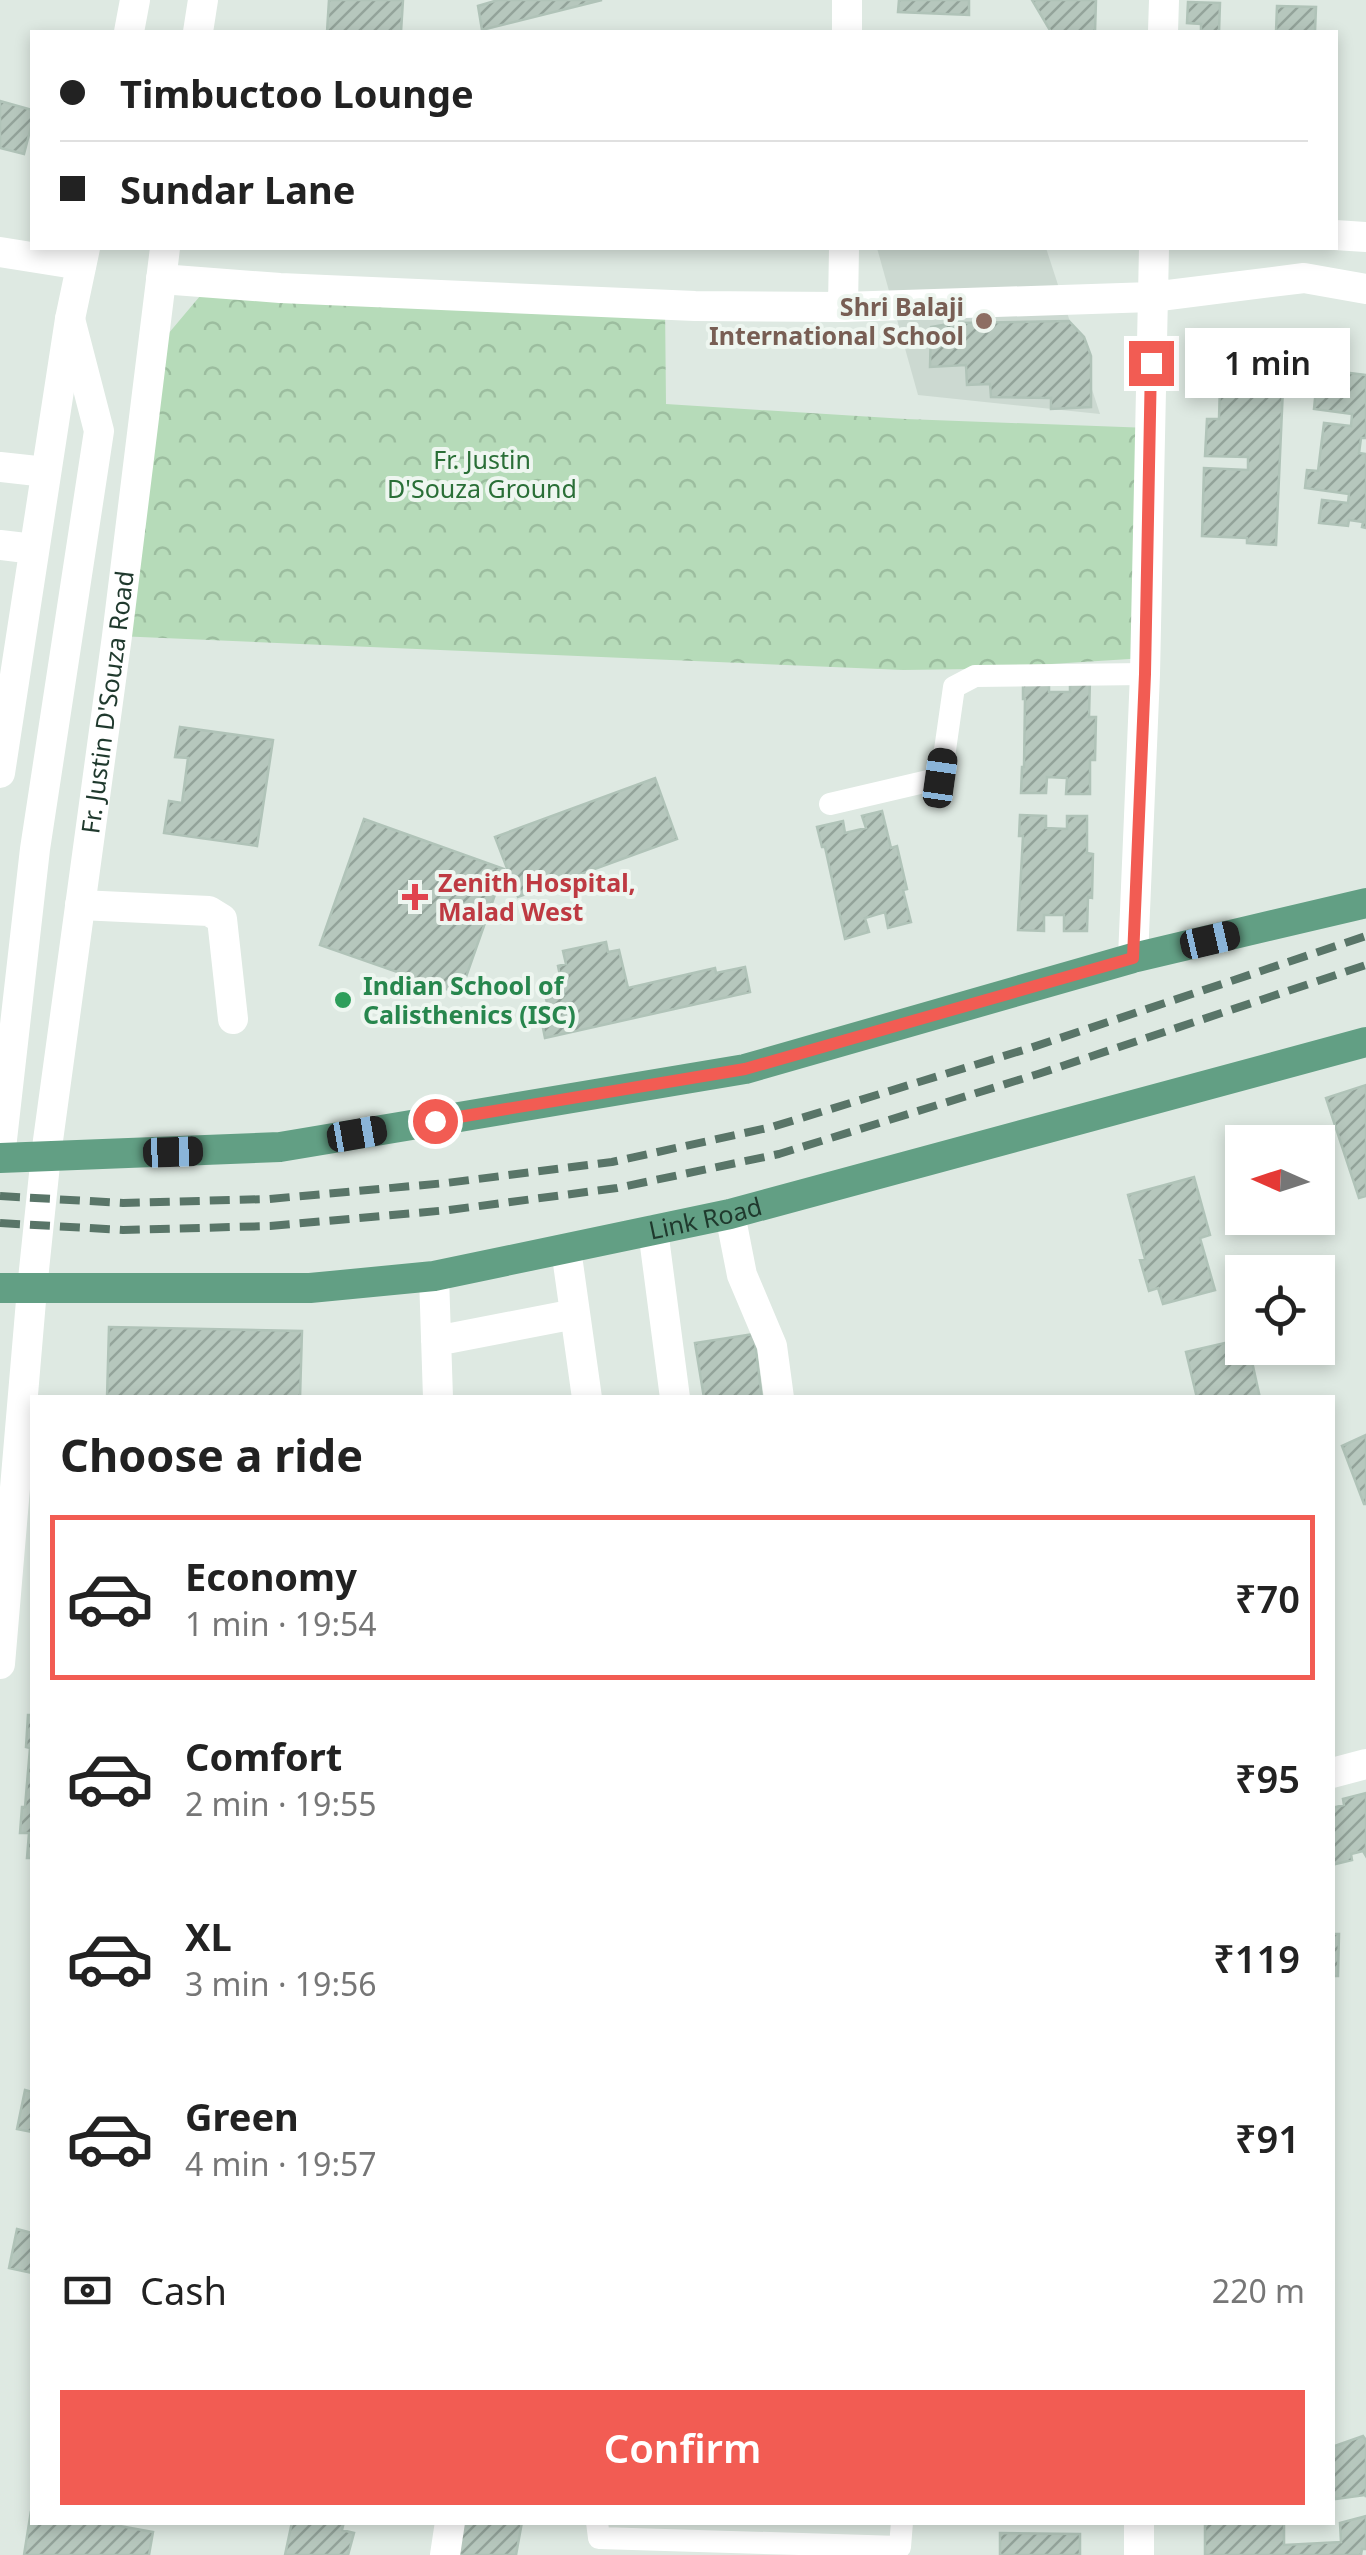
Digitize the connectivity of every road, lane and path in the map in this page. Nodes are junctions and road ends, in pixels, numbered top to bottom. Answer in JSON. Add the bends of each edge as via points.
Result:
{"nodes":[{"id":1,"x":135,"y":0,"type":"edge"},
{"id":2,"x":203,"y":0,"type":"edge"},
{"id":3,"x":848,"y":0,"type":"edge"},
{"id":4,"x":1164,"y":0,"type":"edge"},
{"id":5,"x":129,"y":30,"type":"edge"},
{"id":6,"x":198,"y":30,"type":"edge"},
{"id":7,"x":847,"y":30,"type":"edge"},
{"id":8,"x":1163,"y":30,"type":"edge"},
{"id":9,"x":1338,"y":234,"type":"edge"},
{"id":10,"x":1366,"y":238,"type":"edge"},
{"id":11,"x":165,"y":250,"type":"edge"},
{"id":12,"x":844,"y":250,"type":"edge"},
{"id":13,"x":1154,"y":250,"type":"edge"},
{"id":14,"x":0,"y":252,"type":"edge"},
{"id":15,"x":83,"y":256,"type":"edge"},
{"id":16,"x":161,"y":278,"type":"junction"},
{"id":17,"x":1366,"y":288,"type":"edge"},
{"id":18,"x":1152,"y":298,"type":"junction"},
{"id":19,"x":844,"y":307,"type":"junction"},
{"id":20,"x":70,"y":319,"type":"junction"},
{"id":21,"x":0,"y":467,"type":"edge"},
{"id":22,"x":46,"y":472,"type":"junction"},
{"id":23,"x":0,"y":545,"type":"edge"},
{"id":24,"x":34,"y":550,"type":"junction"},
{"id":25,"x":1145,"y":674,"type":"junction"},
{"id":26,"x":0,"y":774,"type":"edge"},
{"id":27,"x":830,"y":804,"type":"dead end"},
{"id":28,"x":1366,"y":903,"type":"edge"},
{"id":29,"x":80,"y":905,"type":"junction"},
{"id":30,"x":1133,"y":958,"type":"junction"},
{"id":31,"x":233,"y":1019,"type":"dead end"},
{"id":32,"x":1366,"y":1042,"type":"edge"},
{"id":33,"x":46,"y":1155,"type":"junction"},
{"id":34,"x":0,"y":1157,"type":"edge"},
{"id":35,"x":730,"y":1214,"type":"junction"},
{"id":36,"x":653,"y":1230,"type":"junction"},
{"id":37,"x":566,"y":1249,"type":"junction"},
{"id":38,"x":434,"y":1276,"type":"junction"},
{"id":39,"x":0,"y":1288,"type":"edge"},
{"id":40,"x":32,"y":1290,"type":"junction"},
{"id":41,"x":575,"y":1314,"type":"junction"},
{"id":42,"x":436,"y":1340,"type":"junction"},
{"id":43,"x":438,"y":1395,"type":"edge"},
{"id":44,"x":587,"y":1395,"type":"edge"},
{"id":45,"x":676,"y":1395,"type":"edge"},
{"id":46,"x":779,"y":1395,"type":"edge"},
{"id":47,"x":0,"y":1664,"type":"edge"},
{"id":48,"x":1366,"y":1764,"type":"edge"},
{"id":49,"x":1335,"y":1772,"type":"edge"},
{"id":50,"x":450,"y":2525,"type":"edge"},
{"id":51,"x":597,"y":2525,"type":"edge"},
{"id":52,"x":902,"y":2525,"type":"edge"},
{"id":53,"x":1139,"y":2525,"type":"edge"},
{"id":54,"x":445,"y":2555,"type":"edge"},
{"id":55,"x":1139,"y":2555,"type":"edge"}],
"edges":[{"from":1,"to":5,"type":"street"},
{"from":2,"to":6,"type":"street"},
{"from":3,"to":7,"type":"street"},
{"from":4,"to":8,"type":"street"},
{"from":9,"to":10,"type":"street"},
{"from":11,"to":16,"type":"street","name":"Fr. Justin D'Souza Road"},
{"from":12,"to":19,"type":"street"},
{"from":13,"to":18,"type":"street"},
{"from":14,"to":15,"type":"street"},
{"from":15,"to":20,"type":"street"},
{"from":16,"to":19,"type":"street","via":[[695,306]]},
{"from":16,"to":29,"type":"street","name":"Fr. Justin D'Souza Road"},
{"from":17,"to":18,"type":"street","via":[[1304,278]]},
{"from":18,"to":19,"type":"street"},
{"from":18,"to":25,"type":"street"},
{"from":20,"to":22,"type":"street"},
{"from":20,"to":34,"type":"street","via":[[100,431],[35,849]]},
{"from":21,"to":22,"type":"street"},
{"from":22,"to":24,"type":"street"},
{"from":23,"to":24,"type":"street"},
{"from":24,"to":26,"type":"street"},
{"from":25,"to":27,"type":"lane","via":[[975,676],[954,688],[940,778]]},
{"from":25,"to":30,"type":"street"},
{"from":28,"to":30,"type":"main road"},
{"from":29,"to":31,"type":"street","via":[[209,910],[222,920]]},
{"from":29,"to":33,"type":"street","name":"Fr. Justin D'Souza Road"},
{"from":30,"to":33,"type":"main road","via":[[745,1069],[280,1147]]},
{"from":32,"to":35,"type":"main road","name":"Link Road"},
{"from":33,"to":34,"type":"main road"},
{"from":33,"to":40,"type":"street","name":"Fr. Justin D'Souza Road"},
{"from":35,"to":36,"type":"main road","name":"Link Road"},
{"from":35,"to":46,"type":"street","via":[[742,1275],[772,1346]]},
{"from":36,"to":37,"type":"main road","name":"Link Road"},
{"from":36,"to":45,"type":"street"},
{"from":37,"to":38,"type":"main road","name":"Link Road"},
{"from":37,"to":41,"type":"street"},
{"from":38,"to":40,"type":"main road","name":"Link Road","via":[[310,1288]]},
{"from":38,"to":42,"type":"street"},
{"from":39,"to":40,"type":"main road","name":"Link Road"},
{"from":40,"to":47,"type":"street","name":"Fr. Justin D'Souza Road"},
{"from":41,"to":42,"type":"street"},
{"from":41,"to":44,"type":"street"},
{"from":42,"to":43,"type":"street"},
{"from":48,"to":49,"type":"street"},
{"from":50,"to":54,"type":"street"},
{"from":51,"to":52,"type":"lane","via":[[598,2538],[900,2547]]},
{"from":53,"to":55,"type":"street"}]}
